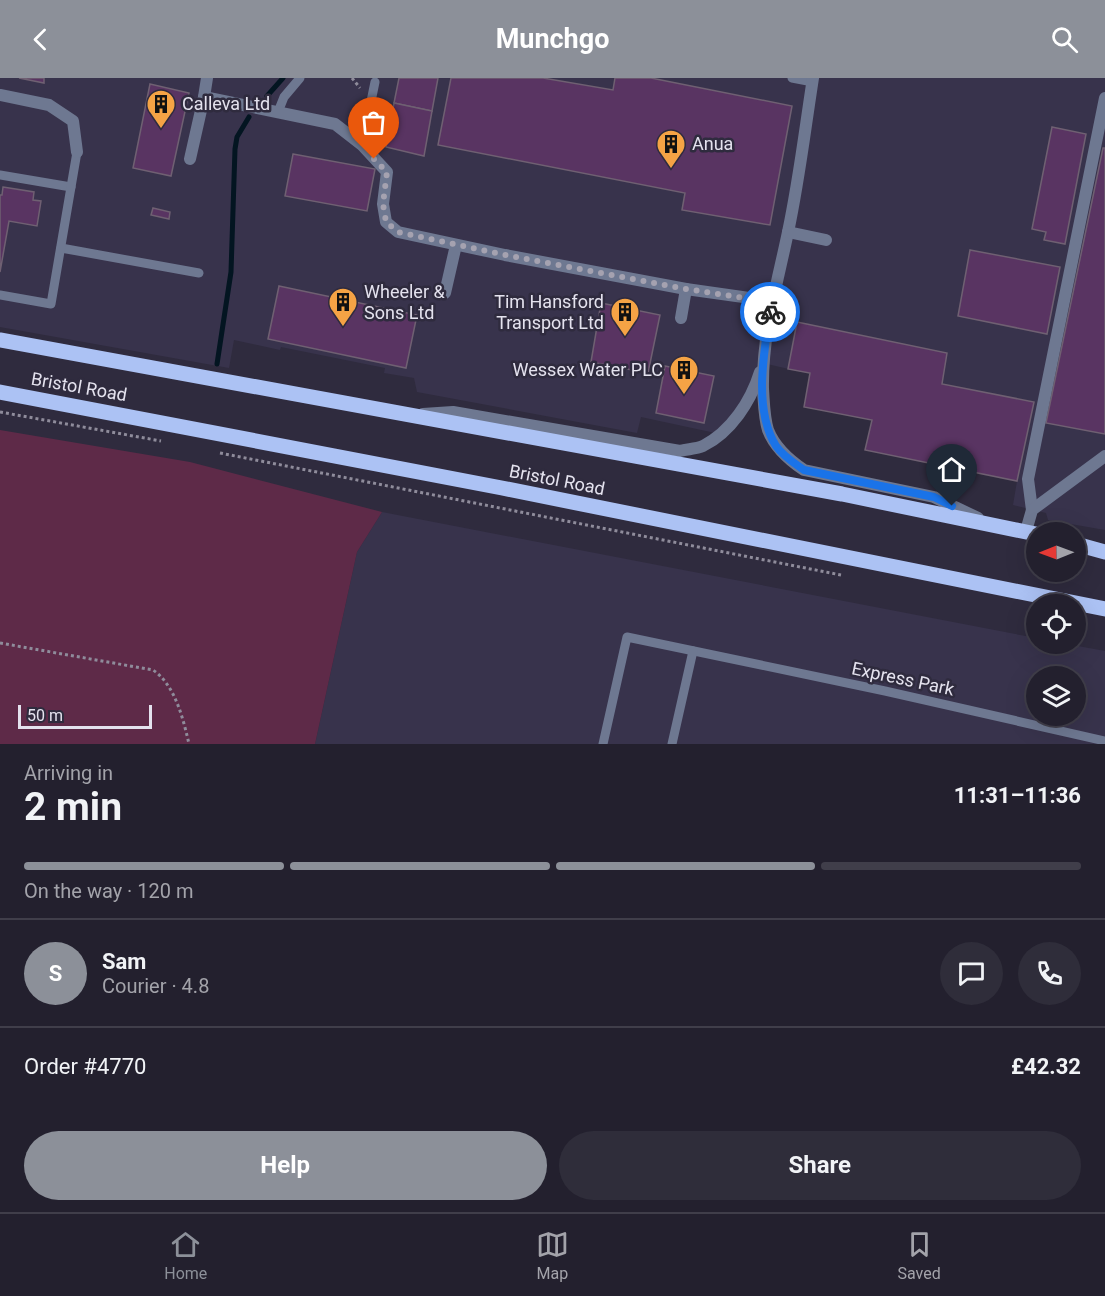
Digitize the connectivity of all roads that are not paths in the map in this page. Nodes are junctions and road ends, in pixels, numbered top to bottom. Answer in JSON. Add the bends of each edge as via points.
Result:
{"nodes":[{"id":1,"x":207,"y":78,"type":"edge"},
{"id":2,"x":300,"y":78,"type":"edge"},
{"id":3,"x":792,"y":78,"type":"edge"},
{"id":4,"x":813,"y":80,"type":"edge"},
{"id":5,"x":375,"y":82,"type":"dead end"},
{"id":6,"x":0,"y":95,"type":"edge"},
{"id":7,"x":204,"y":97,"type":"junction"},
{"id":8,"x":1105,"y":98,"type":"edge"},
{"id":9,"x":278,"y":112,"type":"junction"},
{"id":10,"x":362,"y":145,"type":"junction"},
{"id":11,"x":77,"y":152,"type":"joint"},
{"id":12,"x":190,"y":159,"type":"dead end"},
{"id":13,"x":0,"y":175,"type":"edge"},
{"id":14,"x":71,"y":187,"type":"junction"},
{"id":15,"x":788,"y":232,"type":"junction"},
{"id":16,"x":826,"y":240,"type":"dead end"},
{"id":17,"x":456,"y":245,"type":"junction"},
{"id":18,"x":61,"y":248,"type":"junction"},
{"id":19,"x":199,"y":273,"type":"dead end"},
{"id":20,"x":686,"y":289,"type":"junction"},
{"id":21,"x":445,"y":293,"type":"dead end"},
{"id":22,"x":0,"y":295,"type":"edge"},
{"id":23,"x":771,"y":302,"type":"junction"},
{"id":24,"x":681,"y":318,"type":"dead end"},
{"id":25,"x":0,"y":340,"type":"edge"},
{"id":26,"x":763,"y":363,"type":"junction"},
{"id":27,"x":0,"y":392,"type":"edge"},
{"id":28,"x":413,"y":416,"type":"junction"},
{"id":29,"x":1105,"y":456,"type":"edge"},
{"id":30,"x":1032,"y":510,"type":"junction"},
{"id":31,"x":1031,"y":522,"type":"edge"},
{"id":32,"x":988,"y":523,"type":"junction"},
{"id":33,"x":1026,"y":531,"type":"edge"},
{"id":34,"x":1086,"y":547,"type":"edge"},
{"id":35,"x":1105,"y":552,"type":"edge"},
{"id":36,"x":1105,"y":609,"type":"edge"},
{"id":37,"x":693,"y":651,"type":"junction"},
{"id":38,"x":1105,"y":741,"type":"edge"},
{"id":39,"x":603,"y":744,"type":"edge"},
{"id":40,"x":672,"y":744,"type":"edge"}],
"edges":[{"from":1,"to":7,"type":"street"},
{"from":2,"to":9,"type":"lane","via":[[284,97]]},
{"from":3,"to":4,"type":"lane"},
{"from":4,"to":15,"type":"street","name":"Bristol Road"},
{"from":5,"to":10,"type":"lane"},
{"from":6,"to":11,"type":"street","via":[[49,105],[73,121]]},
{"from":7,"to":9,"type":"street"},
{"from":7,"to":12,"type":"street"},
{"from":8,"to":30,"type":"street","via":[[1028,479]]},
{"from":9,"to":10,"type":"street","via":[[335,124]]},
{"from":10,"to":17,"type":"street","via":[[387,172],[383,204],[386,222],[398,232]]},
{"from":11,"to":14,"type":"lane"},
{"from":13,"to":14,"type":"lane"},
{"from":14,"to":18,"type":"lane"},
{"from":15,"to":16,"type":"street"},
{"from":15,"to":23,"type":"street","name":"Bristol Road"},
{"from":17,"to":20,"type":"street"},
{"from":17,"to":21,"type":"street"},
{"from":18,"to":19,"type":"lane"},
{"from":18,"to":22,"type":"lane","via":[[51,304]]},
{"from":20,"to":23,"type":"street"},
{"from":20,"to":24,"type":"street"},
{"from":23,"to":26,"type":"street","name":"Bristol Road"},
{"from":25,"to":28,"type":"main road","name":"Bristol Road"},
{"from":26,"to":28,"type":"street","name":"Bristol Road","via":[[744,407],[720,434],[702,446],[680,451],[453,412]]},
{"from":26,"to":32,"type":"street","name":"Bristol Road","via":[[769,431],[791,462],[804,470],[934,497]]},
{"from":27,"to":36,"type":"main road","name":"Bristol Road"},
{"from":28,"to":32,"type":"main road","name":"Bristol Road"},
{"from":29,"to":30,"type":"street"},
{"from":30,"to":31,"type":"street"},
{"from":32,"to":33,"type":"main road","name":"Bristol Road"},
{"from":34,"to":35,"type":"main road"},
{"from":37,"to":38,"type":"lane","name":"Express Park"},
{"from":37,"to":39,"type":"lane","name":"Express Park","via":[[627,637]]},
{"from":37,"to":40,"type":"lane"}]}
